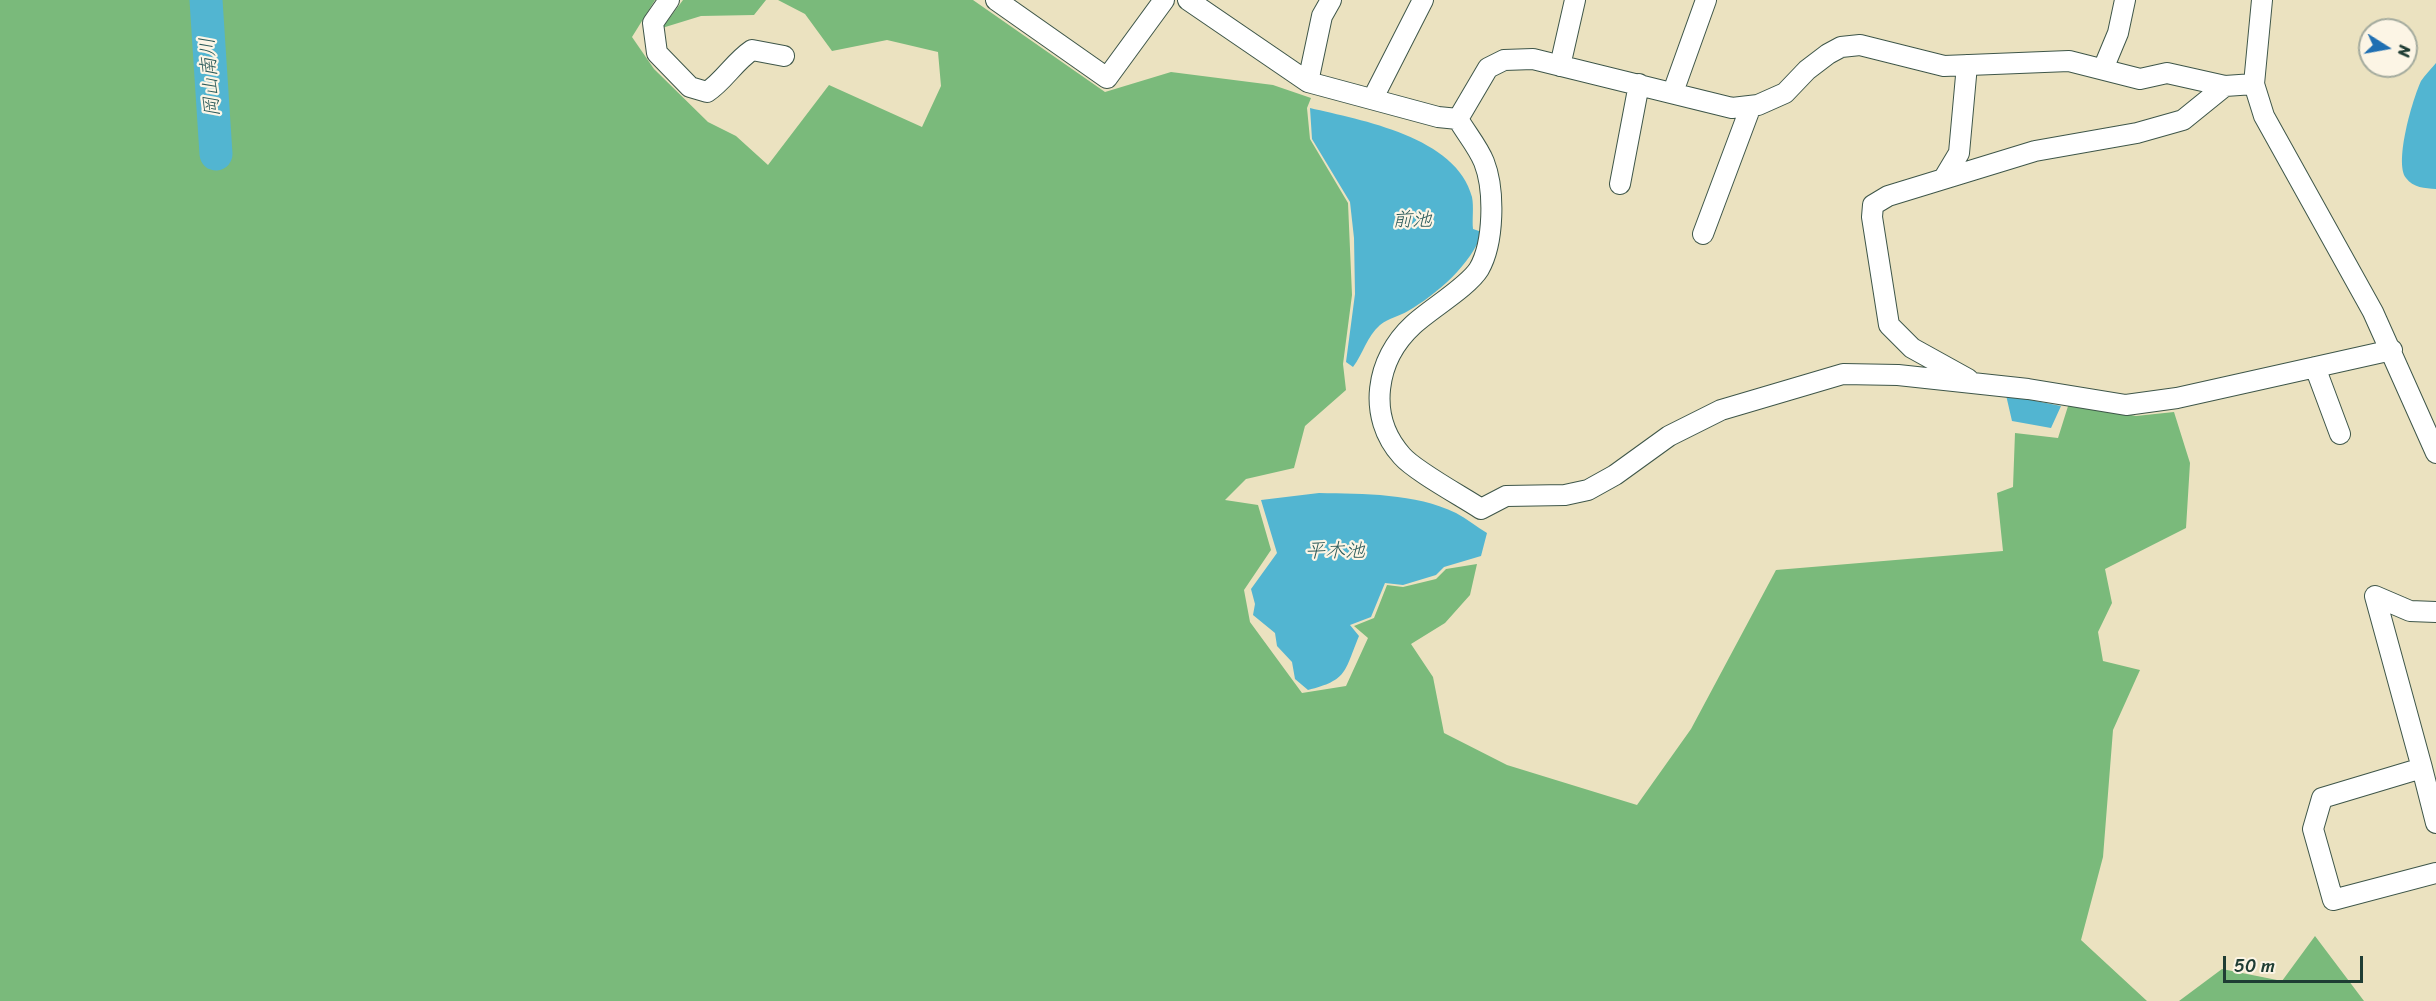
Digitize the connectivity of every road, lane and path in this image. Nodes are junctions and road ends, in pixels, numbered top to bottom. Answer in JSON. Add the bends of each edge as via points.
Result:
{"nodes":[{"id":1,"x":669,"y":0,"type":"edge"},
{"id":2,"x":996,"y":0,"type":"edge"},
{"id":3,"x":1164,"y":0,"type":"edge"},
{"id":4,"x":1188,"y":0,"type":"edge"},
{"id":5,"x":1331,"y":0,"type":"edge"},
{"id":6,"x":1423,"y":0,"type":"edge"},
{"id":7,"x":1575,"y":0,"type":"edge"},
{"id":8,"x":1706,"y":0,"type":"edge"},
{"id":9,"x":2125,"y":0,"type":"edge"},
{"id":10,"x":2262,"y":0,"type":"edge"},
{"id":11,"x":784,"y":57,"type":"dead end"},
{"id":12,"x":1967,"y":65,"type":"junction"},
{"id":13,"x":1560,"y":66,"type":"junction"},
{"id":14,"x":2103,"y":69,"type":"junction"},
{"id":15,"x":1308,"y":82,"type":"junction"},
{"id":16,"x":1639,"y":84,"type":"junction"},
{"id":17,"x":2254,"y":84,"type":"junction"},
{"id":18,"x":2225,"y":86,"type":"junction"},
{"id":19,"x":1673,"y":92,"type":"junction"},
{"id":20,"x":1373,"y":98,"type":"junction"},
{"id":21,"x":1751,"y":106,"type":"junction"},
{"id":22,"x":1458,"y":119,"type":"junction"},
{"id":23,"x":1944,"y":178,"type":"junction"},
{"id":24,"x":1620,"y":184,"type":"dead end"},
{"id":25,"x":1703,"y":234,"type":"dead end"},
{"id":26,"x":2392,"y":350,"type":"junction"},
{"id":27,"x":2315,"y":367,"type":"junction"},
{"id":28,"x":1974,"y":383,"type":"junction"},
{"id":29,"x":2340,"y":434,"type":"dead end"},
{"id":30,"x":2436,"y":453,"type":"edge"},
{"id":31,"x":2436,"y":612,"type":"edge"},
{"id":32,"x":2421,"y":768,"type":"junction"},
{"id":33,"x":2436,"y":823,"type":"edge"},
{"id":34,"x":2436,"y":873,"type":"edge"}],
"edges":[{"from":1,"to":11,"type":"street","via":[[653,23],[657,53],[690,87],[707,92],[716,87],[738,60],[752,50]]},
{"from":2,"to":3,"type":"street","via":[[1107,78]]},
{"from":4,"to":15,"type":"street"},
{"from":5,"to":15,"type":"street","via":[[1322,16]]},
{"from":6,"to":20,"type":"street"},
{"from":7,"to":13,"type":"street"},
{"from":8,"to":19,"type":"street"},
{"from":9,"to":14,"type":"street","via":[[2118,33]]},
{"from":10,"to":17,"type":"street"},
{"from":12,"to":14,"type":"street","via":[[2068,61]]},
{"from":12,"to":21,"type":"street","via":[[1944,66],[1860,45],[1841,47],[1807,70],[1785,93]]},
{"from":12,"to":23,"type":"street","via":[[1959,153]]},
{"from":13,"to":16,"type":"street"},
{"from":13,"to":22,"type":"street","via":[[1533,59],[1504,60],[1488,68]]},
{"from":14,"to":18,"type":"street","via":[[2140,79],[2167,73]]},
{"from":15,"to":20,"type":"street"},
{"from":16,"to":19,"type":"street"},
{"from":16,"to":24,"type":"street"},
{"from":17,"to":18,"type":"street"},
{"from":17,"to":26,"type":"street","via":[[2264,116]]},
{"from":18,"to":23,"type":"street","via":[[2183,120],[2137,133],[2035,151]]},
{"from":19,"to":21,"type":"street","via":[[1732,108]]},
{"from":20,"to":22,"type":"street"},
{"from":21,"to":25,"type":"street"},
{"from":22,"to":28,"type":"street","via":[[1484,162],[1489,183],[1491,234],[1487,254],[1478,271],[1398,341],[1382,369],[1379,389],[1386,430],[1402,457],[1482,509],[1506,496],[1565,495],[1588,489],[1615,475],[1669,436],[1721,410],[1844,374]]},
{"from":23,"to":28,"type":"street","via":[[1888,196],[1873,205],[1872,217],[1889,325],[1912,348]]},
{"from":26,"to":27,"type":"street"},
{"from":26,"to":30,"type":"street"},
{"from":27,"to":28,"type":"street","via":[[2177,398],[2126,405]]},
{"from":27,"to":29,"type":"street"},
{"from":31,"to":32,"type":"street","via":[[2410,611],[2375,596]]},
{"from":32,"to":33,"type":"street"},
{"from":32,"to":34,"type":"street","via":[[2322,798],[2313,829],[2332,900]]}]}
